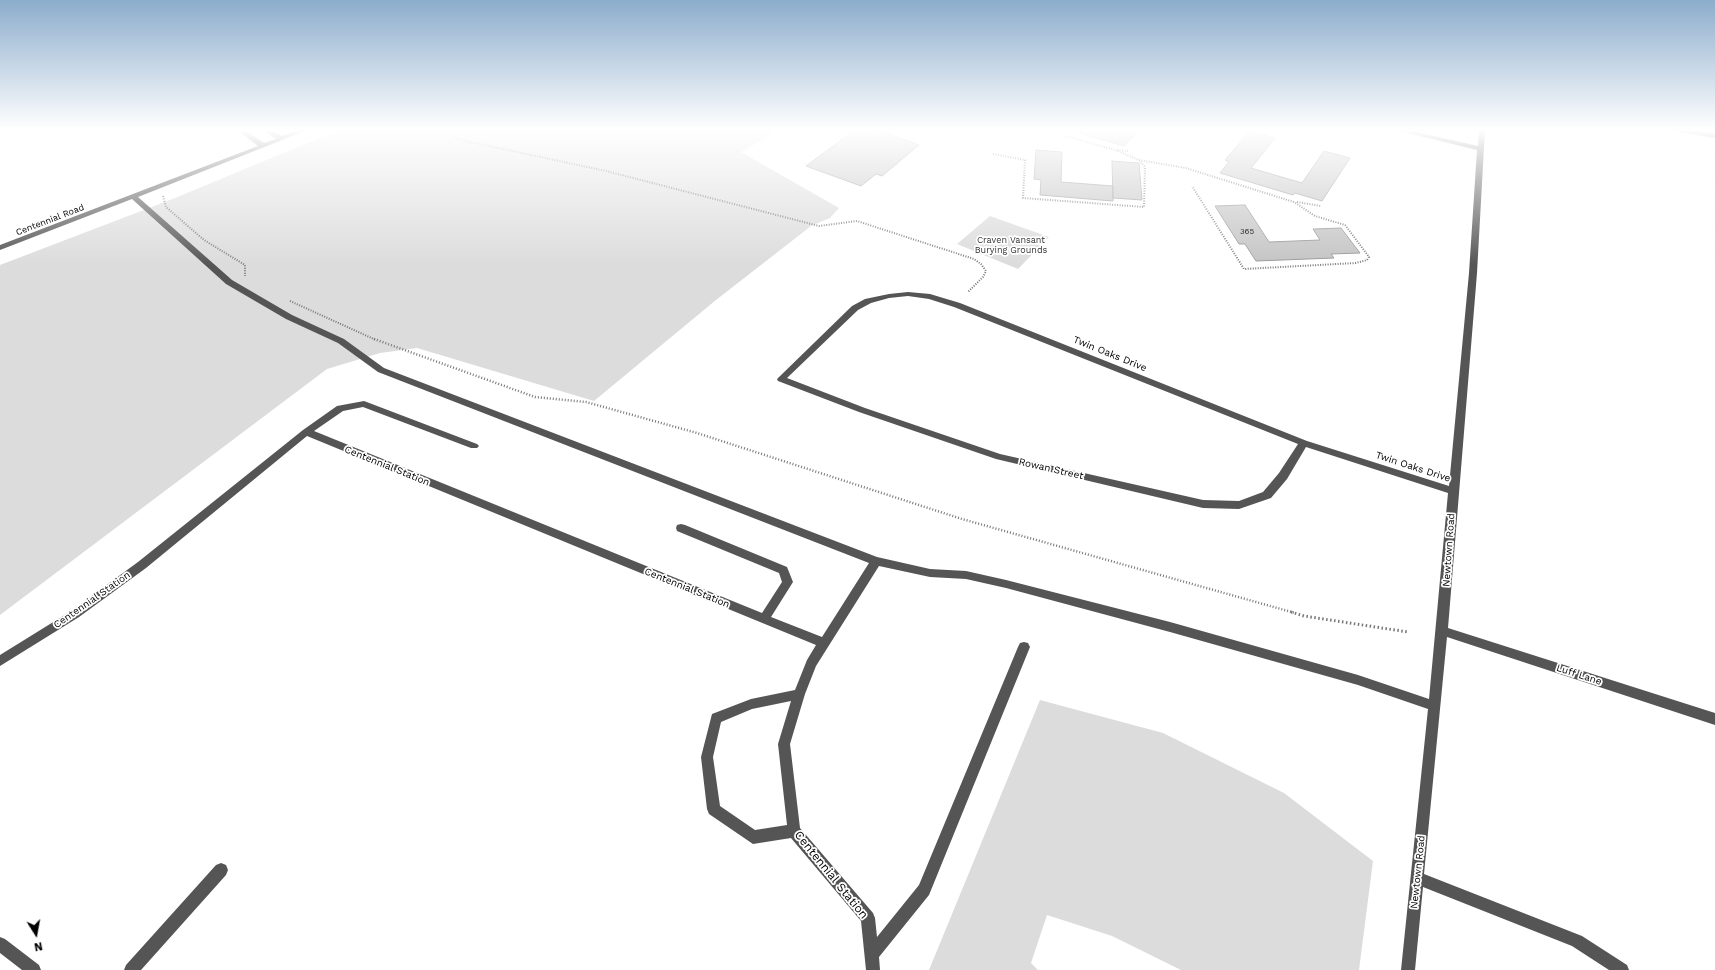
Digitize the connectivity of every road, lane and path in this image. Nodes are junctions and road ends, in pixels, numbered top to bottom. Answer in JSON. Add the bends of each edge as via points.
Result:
{"nodes":[{"id":1,"x":192,"y":174,"type":"edge"},
{"id":2,"x":619,"y":174,"type":"edge"},
{"id":3,"x":1024,"y":174,"type":"edge"},
{"id":4,"x":1145,"y":174,"type":"edge"},
{"id":5,"x":1206,"y":174,"type":"edge"},
{"id":6,"x":1479,"y":174,"type":"edge"},
{"id":7,"x":1192,"y":186,"type":"dead end"},
{"id":8,"x":162,"y":194,"type":"dead end"},
{"id":9,"x":134,"y":197,"type":"junction"},
{"id":10,"x":1294,"y":202,"type":"junction"},
{"id":11,"x":1321,"y":206,"type":"dead end"},
{"id":12,"x":0,"y":248,"type":"edge"},
{"id":13,"x":251,"y":279,"type":"dead end"},
{"id":14,"x":968,"y":292,"type":"dead end"},
{"id":15,"x":285,"y":298,"type":"dead end"},
{"id":16,"x":781,"y":379,"type":"joint"},
{"id":17,"x":306,"y":432,"type":"junction"},
{"id":18,"x":1304,"y":443,"type":"junction"},
{"id":19,"x":474,"y":446,"type":"dead end"},
{"id":20,"x":1453,"y":491,"type":"junction"},
{"id":21,"x":680,"y":528,"type":"dead end"},
{"id":22,"x":876,"y":560,"type":"junction"},
{"id":23,"x":764,"y":619,"type":"junction"},
{"id":24,"x":1442,"y":631,"type":"junction"},
{"id":25,"x":1408,"y":632,"type":"dead end"},
{"id":26,"x":823,"y":643,"type":"junction"},
{"id":27,"x":1024,"y":648,"type":"dead end"},
{"id":28,"x":0,"y":661,"type":"edge"},
{"id":29,"x":799,"y":694,"type":"junction"},
{"id":30,"x":1435,"y":706,"type":"junction"},
{"id":31,"x":1715,"y":719,"type":"edge"},
{"id":32,"x":794,"y":830,"type":"junction"},
{"id":33,"x":221,"y":870,"type":"dead end"},
{"id":34,"x":1417,"y":878,"type":"junction"},
{"id":35,"x":0,"y":944,"type":"edge"},
{"id":36,"x":872,"y":954,"type":"junction"},
{"id":37,"x":34,"y":970,"type":"edge"},
{"id":38,"x":130,"y":970,"type":"edge"},
{"id":39,"x":873,"y":970,"type":"edge"},
{"id":40,"x":1408,"y":970,"type":"edge"},
{"id":41,"x":1622,"y":970,"type":"edge"}],
"edges":[{"from":1,"to":9,"type":"street","name":"Centennial Road"},
{"from":2,"to":14,"type":"path","via":[[819,226],[857,221],[974,260],[986,271]]},
{"from":3,"to":4,"type":"path","via":[[1023,198],[1144,207]]},
{"from":5,"to":10,"type":"path"},
{"from":6,"to":20,"type":"street","name":"Newtown Road","via":[[1473,273]]},
{"from":7,"to":10,"type":"path","via":[[1244,269],[1356,263],[1367,260],[1369,257],[1345,225],[1315,216]]},
{"from":8,"to":13,"type":"path","via":[[166,207],[204,240],[245,265],[245,276]]},
{"from":9,"to":12,"type":"street","name":"Centennial Road"},
{"from":9,"to":22,"type":"street","via":[[229,282],[289,317],[341,341],[381,370]]},
{"from":10,"to":11,"type":"path"},
{"from":15,"to":25,"type":"path","via":[[388,345],[535,397],[586,402],[697,433],[962,518],[1304,616]]},
{"from":16,"to":18,"type":"street","name":"Rowan Street","via":[[999,457],[1203,504],[1239,505],[1267,495],[1283,476]]},
{"from":16,"to":18,"type":"street","name":"Twin Oaks Drive","via":[[855,308],[868,301],[908,294],[957,305]]},
{"from":17,"to":19,"type":"street","via":[[340,408],[364,404]]},
{"from":17,"to":23,"type":"street","name":"Centennial Station"},
{"from":17,"to":28,"type":"street","name":"Centennial Station","via":[[142,565],[75,614]]},
{"from":18,"to":20,"type":"street","name":"Twin Oaks Drive"},
{"from":20,"to":24,"type":"street","name":"Newtown Road"},
{"from":21,"to":23,"type":"street","via":[[783,570],[788,582]]},
{"from":22,"to":26,"type":"street","name":"Centennial Station"},
{"from":22,"to":30,"type":"street","via":[[930,572],[966,575],[1036,592],[1358,680]]},
{"from":23,"to":26,"type":"street","name":"Centennial Station"},
{"from":24,"to":30,"type":"street","name":"Newtown Road"},
{"from":24,"to":31,"type":"street","name":"Luff Lane"},
{"from":26,"to":29,"type":"street","name":"Centennial Station"},
{"from":27,"to":36,"type":"street","via":[[924,890]]},
{"from":29,"to":32,"type":"street","name":"Centennial Station","via":[[784,744]]},
{"from":29,"to":32,"type":"street","via":[[751,704],[716,718],[707,757],[714,809],[753,837]]},
{"from":30,"to":34,"type":"street","name":"Newtown Road"},
{"from":32,"to":36,"type":"street","name":"Centennial Station","via":[[868,918]]},
{"from":33,"to":38,"type":"street"},
{"from":34,"to":40,"type":"street","name":"Newtown Road"},
{"from":34,"to":41,"type":"street","via":[[1577,941]]},
{"from":35,"to":37,"type":"street"},
{"from":36,"to":39,"type":"street","name":"Centennial Station"}]}
